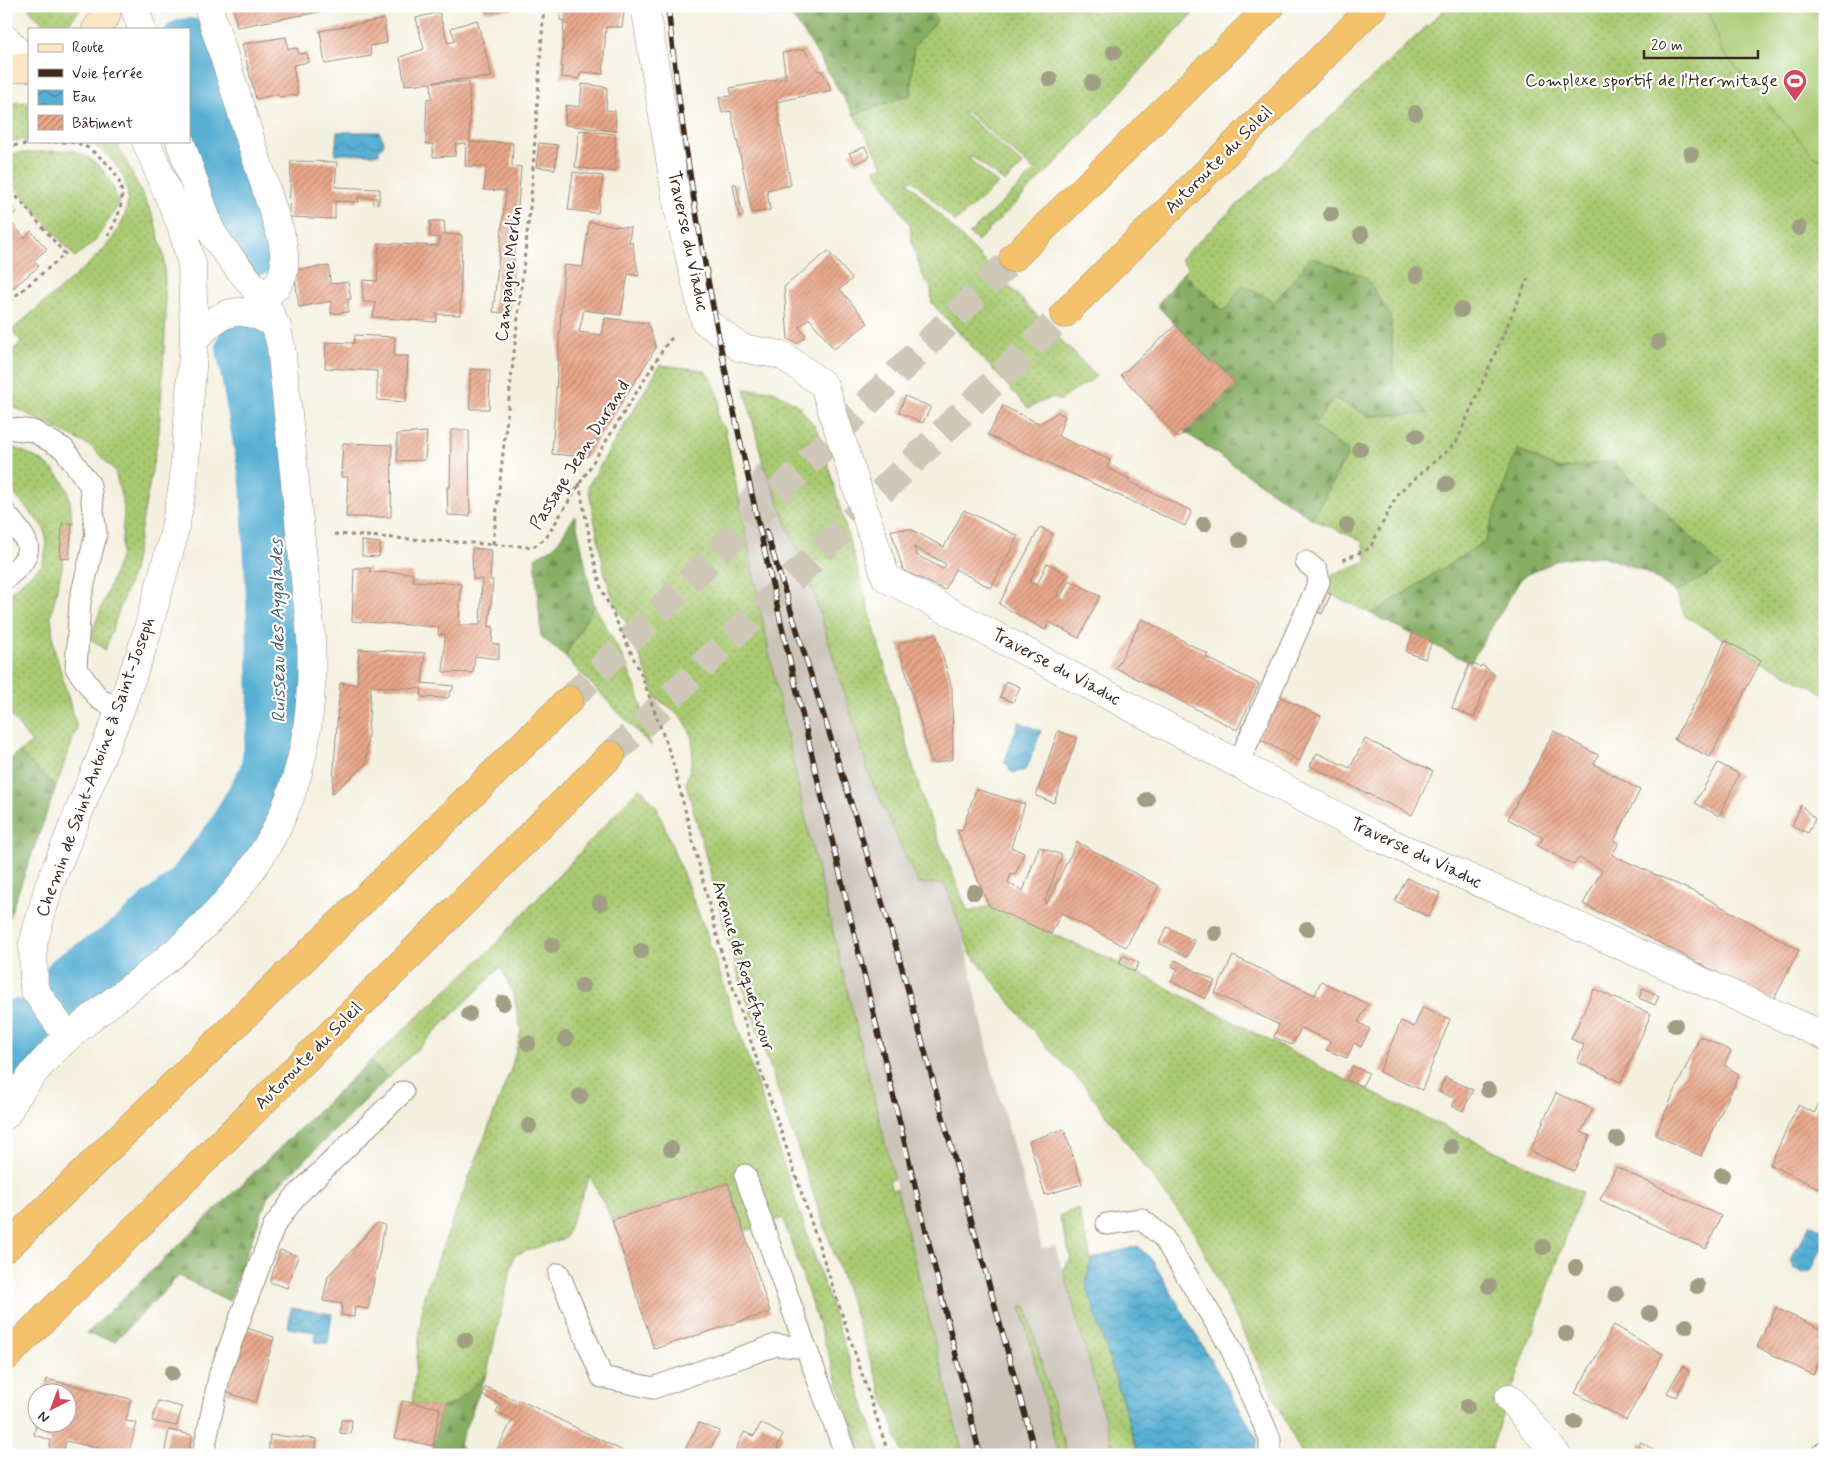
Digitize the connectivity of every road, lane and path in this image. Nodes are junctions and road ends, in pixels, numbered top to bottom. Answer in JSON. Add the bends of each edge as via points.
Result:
{"nodes":[{"id":1,"x":108,"y":6,"type":"edge"},
{"id":2,"x":134,"y":6,"type":"edge"},
{"id":3,"x":208,"y":6,"type":"edge"},
{"id":4,"x":544,"y":6,"type":"edge"},
{"id":5,"x":645,"y":6,"type":"edge"},
{"id":6,"x":1271,"y":6,"type":"edge"},
{"id":7,"x":1374,"y":6,"type":"edge"},
{"id":8,"x":97,"y":28,"type":"edge"},
{"id":9,"x":142,"y":28,"type":"edge"},
{"id":10,"x":6,"y":39,"type":"edge"},
{"id":11,"x":28,"y":59,"type":"edge"},
{"id":12,"x":28,"y":66,"type":"edge"},
{"id":13,"x":6,"y":69,"type":"edge"},
{"id":14,"x":146,"y":142,"type":"edge"},
{"id":15,"x":180,"y":142,"type":"edge"},
{"id":16,"x":6,"y":146,"type":"edge"},
{"id":17,"x":6,"y":184,"type":"edge"},
{"id":18,"x":108,"y":236,"type":"dead end"},
{"id":19,"x":1013,"y":258,"type":"tunnel mouth"},
{"id":20,"x":1528,"y":278,"type":"dead end"},
{"id":21,"x":263,"y":298,"type":"junction"},
{"id":22,"x":6,"y":304,"type":"edge"},
{"id":23,"x":1064,"y":314,"type":"tunnel mouth"},
{"id":24,"x":705,"y":321,"type":"junction"},
{"id":25,"x":277,"y":327,"type":"junction"},
{"id":26,"x":6,"y":333,"type":"edge"},
{"id":27,"x":6,"y":339,"type":"edge"},
{"id":28,"x":194,"y":341,"type":"junction"},
{"id":29,"x":6,"y":428,"type":"edge"},
{"id":30,"x":579,"y":483,"type":"junction"},
{"id":31,"x":6,"y":514,"type":"edge"},
{"id":32,"x":301,"y":532,"type":"junction"},
{"id":33,"x":493,"y":544,"type":"junction"},
{"id":34,"x":1312,"y":566,"type":"joint"},
{"id":35,"x":6,"y":578,"type":"edge"},
{"id":36,"x":569,"y":700,"type":"tunnel mouth"},
{"id":37,"x":120,"y":710,"type":"junction"},
{"id":38,"x":611,"y":755,"type":"tunnel mouth"},
{"id":39,"x":1238,"y":764,"type":"junction"},
{"id":40,"x":67,"y":1036,"type":"junction"},
{"id":41,"x":1825,"y":1036,"type":"edge"},
{"id":42,"x":403,"y":1092,"type":"dead end"},
{"id":43,"x":6,"y":1115,"type":"edge"},
{"id":44,"x":745,"y":1175,"type":"dead end"},
{"id":45,"x":1106,"y":1224,"type":"dead end"},
{"id":46,"x":6,"y":1248,"type":"edge"},
{"id":47,"x":559,"y":1274,"type":"dead end"},
{"id":48,"x":806,"y":1348,"type":"junction"},
{"id":49,"x":14,"y":1350,"type":"edge"},
{"id":50,"x":1509,"y":1398,"type":"dead end"},
{"id":51,"x":1825,"y":1451,"type":"edge"},
{"id":52,"x":203,"y":1455,"type":"edge"},
{"id":53,"x":846,"y":1455,"type":"edge"},
{"id":54,"x":889,"y":1455,"type":"edge"},
{"id":55,"x":1270,"y":1455,"type":"edge"},
{"id":56,"x":1557,"y":1455,"type":"edge"},
{"id":57,"x":1822,"y":1455,"type":"edge"}],
"edges":[{"from":1,"to":8,"type":"street","via":[[106,16]]},
{"from":2,"to":9,"type":"street"},
{"from":3,"to":21,"type":"street","via":[[282,239],[283,277]]},
{"from":4,"to":33,"type":"path","name":"Campagne Merlin","via":[[531,198]]},
{"from":5,"to":24,"type":"street","name":"Traverse du Viaduc","via":[[678,208]]},
{"from":6,"to":19,"type":"highway"},
{"from":7,"to":23,"type":"highway","name":"Autoroute du Soleil"},
{"from":10,"to":11,"type":"street"},
{"from":12,"to":13,"type":"street"},
{"from":14,"to":28,"type":"street","name":"Chemin de Saint-Antoine à Saint-Joseph","via":[[172,201],[192,264]]},
{"from":15,"to":21,"type":"street","via":[[210,229]]},
{"from":16,"to":18,"type":"path","via":[[82,145],[111,167],[120,182],[123,197],[119,216]]},
{"from":17,"to":22,"type":"path","via":[[65,254]]},
{"from":20,"to":34,"type":"path","via":[[1456,443],[1398,493],[1370,548]]},
{"from":21,"to":25,"type":"street"},
{"from":24,"to":30,"type":"path","name":"Passage Jean Durand","via":[[689,324],[667,343]]},
{"from":24,"to":39,"type":"street","name":"Traverse du Viaduc","via":[[741,348],[782,356],[824,385],[886,578]]},
{"from":25,"to":28,"type":"street","via":[[256,314],[240,311],[224,314],[211,322]]},
{"from":25,"to":32,"type":"street"},
{"from":26,"to":27,"type":"path","via":[[9,336]]},
{"from":28,"to":37,"type":"street","name":"Chemin de Saint-Antoine à Saint-Joseph","via":[[179,514],[144,643]]},
{"from":29,"to":37,"type":"lane","via":[[33,431],[64,450],[90,485],[96,534],[80,601],[76,668],[100,699]]},
{"from":30,"to":33,"type":"path","name":"Passage Jean Durand","via":[[546,538],[533,547]]},
{"from":30,"to":54,"type":"path","name":"Avenue de Roquefavour","via":[[592,555],[602,588],[641,674],[672,759],[722,955]]},
{"from":31,"to":35,"type":"lane","via":[[24,537],[28,550],[23,565]]},
{"from":32,"to":33,"type":"path","name":"Passage Jean Durand"},
{"from":32,"to":40,"type":"street","via":[[313,677],[303,748],[287,808],[272,841],[251,872],[200,930],[169,958]]},
{"from":34,"to":39,"type":"lane","via":[[1318,582]]},
{"from":36,"to":46,"type":"highway"},
{"from":37,"to":40,"type":"street","name":"Chemin de Saint-Antoine à Saint-Joseph","via":[[49,886],[33,944],[34,989]]},
{"from":38,"to":49,"type":"highway","name":"Autoroute du Soleil"},
{"from":39,"to":41,"type":"street","name":"Traverse du Viaduc","via":[[1375,836]]},
{"from":40,"to":43,"type":"street","via":[[30,1075]]},
{"from":42,"to":52,"type":"lane","via":[[295,1197],[274,1226],[220,1372]]},
{"from":44,"to":48,"type":"lane"},
{"from":45,"to":55,"type":"lane","via":[[1141,1218],[1163,1237],[1230,1346],[1270,1439]]},
{"from":47,"to":48,"type":"lane","via":[[602,1377],[653,1388],[776,1345]]},
{"from":48,"to":53,"type":"lane"},
{"from":50,"to":56,"type":"street"},
{"from":51,"to":57,"type":"lane"}]}
